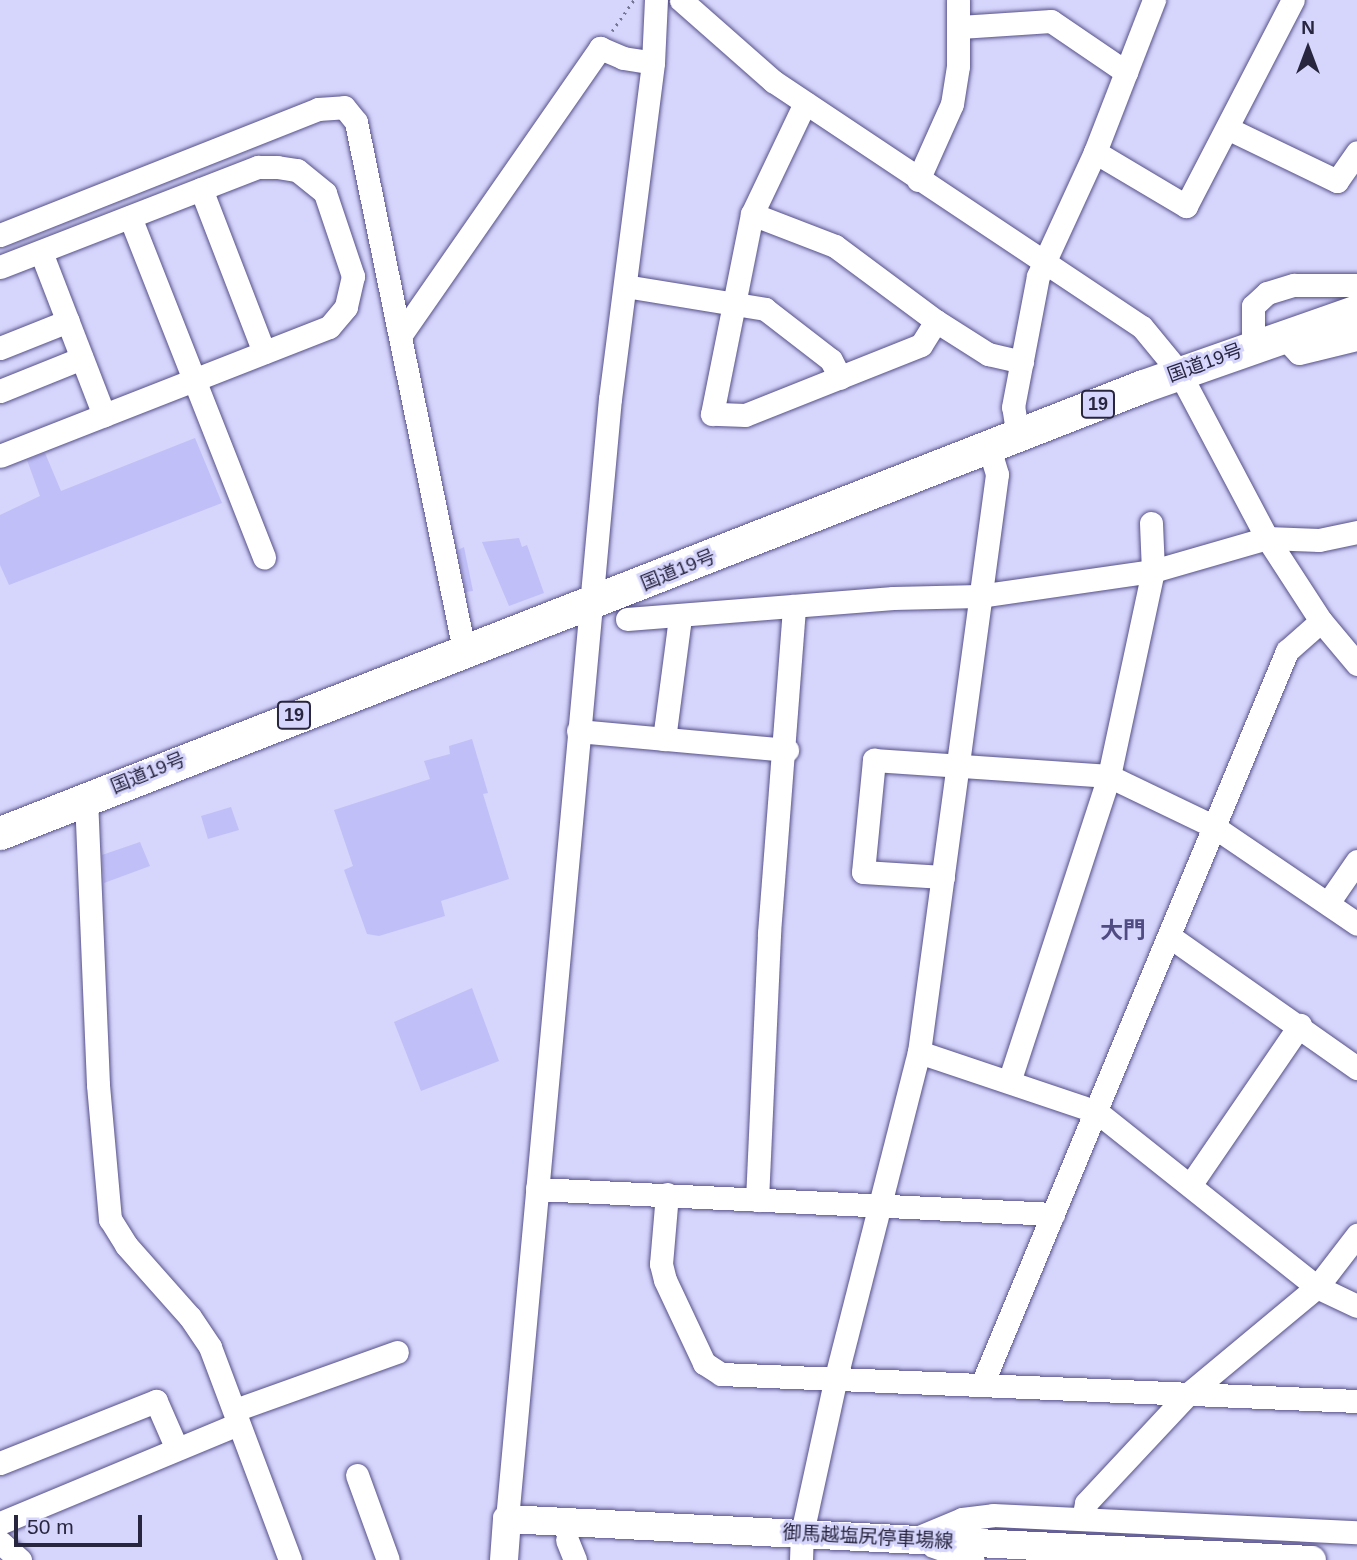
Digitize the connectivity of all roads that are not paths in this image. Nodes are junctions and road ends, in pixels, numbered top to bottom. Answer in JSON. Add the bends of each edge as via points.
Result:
{"nodes":[{"id":1,"x":656,"y":0,"type":"edge"},
{"id":2,"x":681,"y":0,"type":"edge"},
{"id":3,"x":958,"y":0,"type":"edge"},
{"id":4,"x":1154,"y":0,"type":"edge"},
{"id":5,"x":1288,"y":2,"type":"edge"},
{"id":6,"x":960,"y":27,"type":"junction"},
{"id":7,"x":653,"y":63,"type":"junction"},
{"id":8,"x":1126,"y":72,"type":"junction"},
{"id":9,"x":805,"y":103,"type":"junction"},
{"id":10,"x":1228,"y":130,"type":"junction"},
{"id":11,"x":1095,"y":152,"type":"junction"},
{"id":12,"x":1357,"y":152,"type":"edge"},
{"id":13,"x":918,"y":180,"type":"junction"},
{"id":14,"x":201,"y":189,"type":"junction"},
{"id":15,"x":752,"y":214,"type":"junction"},
{"id":16,"x":130,"y":217,"type":"junction"},
{"id":17,"x":0,"y":235,"type":"edge"},
{"id":18,"x":41,"y":251,"type":"junction"},
{"id":19,"x":1045,"y":261,"type":"junction"},
{"id":20,"x":0,"y":267,"type":"edge"},
{"id":21,"x":1357,"y":285,"type":"edge"},
{"id":22,"x":625,"y":286,"type":"junction"},
{"id":23,"x":731,"y":303,"type":"junction"},
{"id":24,"x":1357,"y":311,"type":"edge"},
{"id":25,"x":68,"y":321,"type":"junction"},
{"id":26,"x":936,"y":321,"type":"junction"},
{"id":27,"x":400,"y":336,"type":"junction"},
{"id":28,"x":1357,"y":338,"type":"edge"},
{"id":29,"x":1268,"y":341,"type":"junction"},
{"id":30,"x":0,"y":348,"type":"edge"},
{"id":31,"x":264,"y":352,"type":"junction"},
{"id":32,"x":82,"y":358,"type":"junction"},
{"id":33,"x":1022,"y":362,"type":"junction"},
{"id":34,"x":1179,"y":372,"type":"junction"},
{"id":35,"x":840,"y":378,"type":"junction"},
{"id":36,"x":192,"y":380,"type":"junction"},
{"id":37,"x":0,"y":391,"type":"edge"},
{"id":38,"x":104,"y":415,"type":"junction"},
{"id":39,"x":1003,"y":442,"type":"junction"},
{"id":40,"x":0,"y":456,"type":"edge"},
{"id":41,"x":1150,"y":523,"type":"dead end"},
{"id":42,"x":1357,"y":532,"type":"edge"},
{"id":43,"x":1266,"y":538,"type":"junction"},
{"id":44,"x":264,"y":558,"type":"dead end"},
{"id":45,"x":1153,"y":570,"type":"junction"},
{"id":46,"x":979,"y":596,"type":"junction"},
{"id":47,"x":591,"y":604,"type":"junction"},
{"id":48,"x":794,"y":606,"type":"junction"},
{"id":49,"x":680,"y":617,"type":"junction"},
{"id":50,"x":627,"y":619,"type":"dead end"},
{"id":51,"x":1321,"y":621,"type":"junction"},
{"id":52,"x":464,"y":650,"type":"junction"},
{"id":53,"x":1357,"y":664,"type":"edge"},
{"id":54,"x":578,"y":731,"type":"junction"},
{"id":55,"x":664,"y":739,"type":"junction"},
{"id":56,"x":787,"y":750,"type":"junction"},
{"id":57,"x":958,"y":765,"type":"junction"},
{"id":58,"x":1109,"y":776,"type":"junction"},
{"id":59,"x":86,"y":799,"type":"junction"},
{"id":60,"x":1213,"y":826,"type":"junction"},
{"id":61,"x":0,"y":833,"type":"edge"},
{"id":62,"x":1357,"y":861,"type":"edge"},
{"id":63,"x":943,"y":877,"type":"junction"},
{"id":64,"x":1328,"y":903,"type":"junction"},
{"id":65,"x":1357,"y":923,"type":"edge"},
{"id":66,"x":1169,"y":936,"type":"junction"},
{"id":67,"x":1300,"y":1025,"type":"junction"},
{"id":68,"x":919,"y":1052,"type":"junction"},
{"id":69,"x":1357,"y":1068,"type":"edge"},
{"id":70,"x":1010,"y":1079,"type":"junction"},
{"id":71,"x":1097,"y":1112,"type":"junction"},
{"id":72,"x":1191,"y":1184,"type":"junction"},
{"id":73,"x":537,"y":1189,"type":"junction"},
{"id":74,"x":667,"y":1194,"type":"junction"},
{"id":75,"x":757,"y":1200,"type":"junction"},
{"id":76,"x":881,"y":1206,"type":"junction"},
{"id":77,"x":1053,"y":1214,"type":"junction"},
{"id":78,"x":1357,"y":1235,"type":"edge"},
{"id":79,"x":1317,"y":1287,"type":"junction"},
{"id":80,"x":1357,"y":1306,"type":"edge"},
{"id":81,"x":397,"y":1352,"type":"dead end"},
{"id":82,"x":836,"y":1377,"type":"junction"},
{"id":83,"x":983,"y":1382,"type":"junction"},
{"id":84,"x":1188,"y":1394,"type":"junction"},
{"id":85,"x":1357,"y":1401,"type":"edge"},
{"id":86,"x":237,"y":1417,"type":"junction"},
{"id":87,"x":177,"y":1449,"type":"junction"},
{"id":88,"x":0,"y":1462,"type":"edge"},
{"id":89,"x":357,"y":1475,"type":"dead end"},
{"id":90,"x":508,"y":1519,"type":"junction"},
{"id":91,"x":1083,"y":1519,"type":"junction"},
{"id":92,"x":0,"y":1523,"type":"edge"},
{"id":93,"x":1357,"y":1532,"type":"edge"},
{"id":94,"x":914,"y":1539,"type":"junction"},
{"id":95,"x":0,"y":1542,"type":"edge"},
{"id":96,"x":802,"y":1546,"type":"edge"},
{"id":97,"x":20,"y":1560,"type":"edge"},
{"id":98,"x":290,"y":1560,"type":"edge"},
{"id":99,"x":388,"y":1560,"type":"edge"},
{"id":100,"x":504,"y":1560,"type":"edge"},
{"id":101,"x":974,"y":1560,"type":"edge"},
{"id":102,"x":1312,"y":1560,"type":"edge"}],
"edges":[{"from":1,"to":7,"type":"street"},
{"from":2,"to":9,"type":"street","via":[[773,82]]},
{"from":3,"to":6,"type":"street"},
{"from":4,"to":8,"type":"street"},
{"from":5,"to":10,"type":"street"},
{"from":6,"to":8,"type":"street","via":[[1051,21]]},
{"from":6,"to":13,"type":"street","via":[[952,104]]},
{"from":7,"to":22,"type":"street"},
{"from":7,"to":27,"type":"street","via":[[600,48]]},
{"from":8,"to":11,"type":"street"},
{"from":9,"to":13,"type":"street"},
{"from":9,"to":15,"type":"street"},
{"from":10,"to":11,"type":"street","via":[[1186,206]]},
{"from":10,"to":12,"type":"street","via":[[1337,181]]},
{"from":11,"to":19,"type":"street"},
{"from":13,"to":19,"type":"street"},
{"from":14,"to":16,"type":"street"},
{"from":14,"to":31,"type":"street"},
{"from":14,"to":31,"type":"street","via":[[258,167],[278,167],[297,170],[325,193],[353,276],[346,307],[328,327]]},
{"from":15,"to":23,"type":"street"},
{"from":15,"to":26,"type":"street","via":[[835,246]]},
{"from":16,"to":18,"type":"street"},
{"from":16,"to":36,"type":"street"},
{"from":17,"to":27,"type":"street","via":[[318,109],[344,107],[356,122]]},
{"from":18,"to":20,"type":"street"},
{"from":18,"to":25,"type":"street"},
{"from":19,"to":33,"type":"street"},
{"from":19,"to":34,"type":"street","via":[[1142,327]]},
{"from":21,"to":29,"type":"street","via":[[1294,285],[1267,293],[1253,306]]},
{"from":22,"to":23,"type":"street"},
{"from":22,"to":47,"type":"street"},
{"from":23,"to":35,"type":"street","via":[[765,309],[831,360]]},
{"from":23,"to":35,"type":"street","via":[[712,414],[745,415]]},
{"from":24,"to":29,"type":"highway","name":"国道19号","number":"19"},
{"from":25,"to":30,"type":"street"},
{"from":25,"to":32,"type":"street"},
{"from":26,"to":33,"type":"street","via":[[988,355]]},
{"from":26,"to":35,"type":"street","via":[[921,345]]},
{"from":27,"to":52,"type":"street"},
{"from":28,"to":29,"type":"street","via":[[1299,353]]},
{"from":29,"to":34,"type":"highway","name":"国道19号","number":"19"},
{"from":31,"to":36,"type":"street"},
{"from":32,"to":37,"type":"street"},
{"from":32,"to":38,"type":"street"},
{"from":33,"to":39,"type":"street"},
{"from":34,"to":39,"type":"highway","name":"国道19号","number":"19"},
{"from":34,"to":43,"type":"street"},
{"from":36,"to":38,"type":"street"},
{"from":36,"to":44,"type":"street"},
{"from":38,"to":40,"type":"street"},
{"from":39,"to":46,"type":"street"},
{"from":39,"to":47,"type":"highway","name":"国道19号","number":"19"},
{"from":41,"to":45,"type":"street"},
{"from":42,"to":43,"type":"street","via":[[1319,540]]},
{"from":43,"to":45,"type":"street"},
{"from":43,"to":51,"type":"street"},
{"from":45,"to":46,"type":"street"},
{"from":45,"to":58,"type":"street"},
{"from":46,"to":48,"type":"street"},
{"from":46,"to":57,"type":"street"},
{"from":47,"to":52,"type":"highway","name":"国道19号","number":"19"},
{"from":47,"to":54,"type":"street"},
{"from":48,"to":49,"type":"street"},
{"from":48,"to":56,"type":"street"},
{"from":49,"to":50,"type":"street"},
{"from":49,"to":55,"type":"street"},
{"from":51,"to":53,"type":"street"},
{"from":51,"to":60,"type":"street","via":[[1287,651]]},
{"from":52,"to":59,"type":"highway","name":"国道19号","number":"19"},
{"from":54,"to":55,"type":"street"},
{"from":54,"to":73,"type":"street"},
{"from":55,"to":56,"type":"street"},
{"from":56,"to":75,"type":"street","via":[[769,933]]},
{"from":57,"to":58,"type":"street"},
{"from":57,"to":63,"type":"street"},
{"from":57,"to":63,"type":"street","via":[[874,760],[863,872]]},
{"from":58,"to":60,"type":"street"},
{"from":58,"to":70,"type":"street"},
{"from":59,"to":61,"type":"highway","name":"国道19号","number":"19"},
{"from":59,"to":86,"type":"street","via":[[98,1085],[110,1219],[125,1245],[190,1317],[209,1347]]},
{"from":60,"to":64,"type":"street"},
{"from":60,"to":66,"type":"street"},
{"from":62,"to":64,"type":"street"},
{"from":63,"to":68,"type":"street"},
{"from":64,"to":65,"type":"street"},
{"from":66,"to":67,"type":"street"},
{"from":66,"to":71,"type":"street"},
{"from":67,"to":69,"type":"street"},
{"from":67,"to":72,"type":"street"},
{"from":68,"to":70,"type":"street"},
{"from":68,"to":76,"type":"street"},
{"from":70,"to":71,"type":"street"},
{"from":71,"to":72,"type":"street"},
{"from":71,"to":77,"type":"street"},
{"from":72,"to":79,"type":"street"},
{"from":73,"to":74,"type":"street"},
{"from":73,"to":90,"type":"street"},
{"from":74,"to":75,"type":"street"},
{"from":74,"to":82,"type":"street","via":[[661,1264],[704,1363],[722,1374]]},
{"from":75,"to":76,"type":"street"},
{"from":76,"to":77,"type":"street"},
{"from":76,"to":82,"type":"street"},
{"from":77,"to":83,"type":"street"},
{"from":78,"to":79,"type":"street"},
{"from":79,"to":80,"type":"street"},
{"from":79,"to":84,"type":"street"},
{"from":81,"to":86,"type":"street"},
{"from":82,"to":83,"type":"street"},
{"from":82,"to":96,"type":"street"},
{"from":83,"to":84,"type":"street"},
{"from":84,"to":85,"type":"street"},
{"from":84,"to":91,"type":"street","via":[[1086,1503]]},
{"from":86,"to":87,"type":"street"},
{"from":86,"to":98,"type":"street"},
{"from":87,"to":88,"type":"street","via":[[156,1401]]},
{"from":87,"to":92,"type":"street"},
{"from":89,"to":99,"type":"street"},
{"from":90,"to":96,"type":"main road","name":"御馬越塩尻停車場線"},
{"from":90,"to":100,"type":"main road"},
{"from":91,"to":93,"type":"street"},
{"from":91,"to":94,"type":"street","via":[[993,1515],[962,1519]]},
{"from":94,"to":96,"type":"main road","name":"御馬越塩尻停車場線"},
{"from":94,"to":101,"type":"street"},
{"from":94,"to":102,"type":"main road","name":"御馬越塩尻停車場線"},
{"from":95,"to":97,"type":"street"}]}
